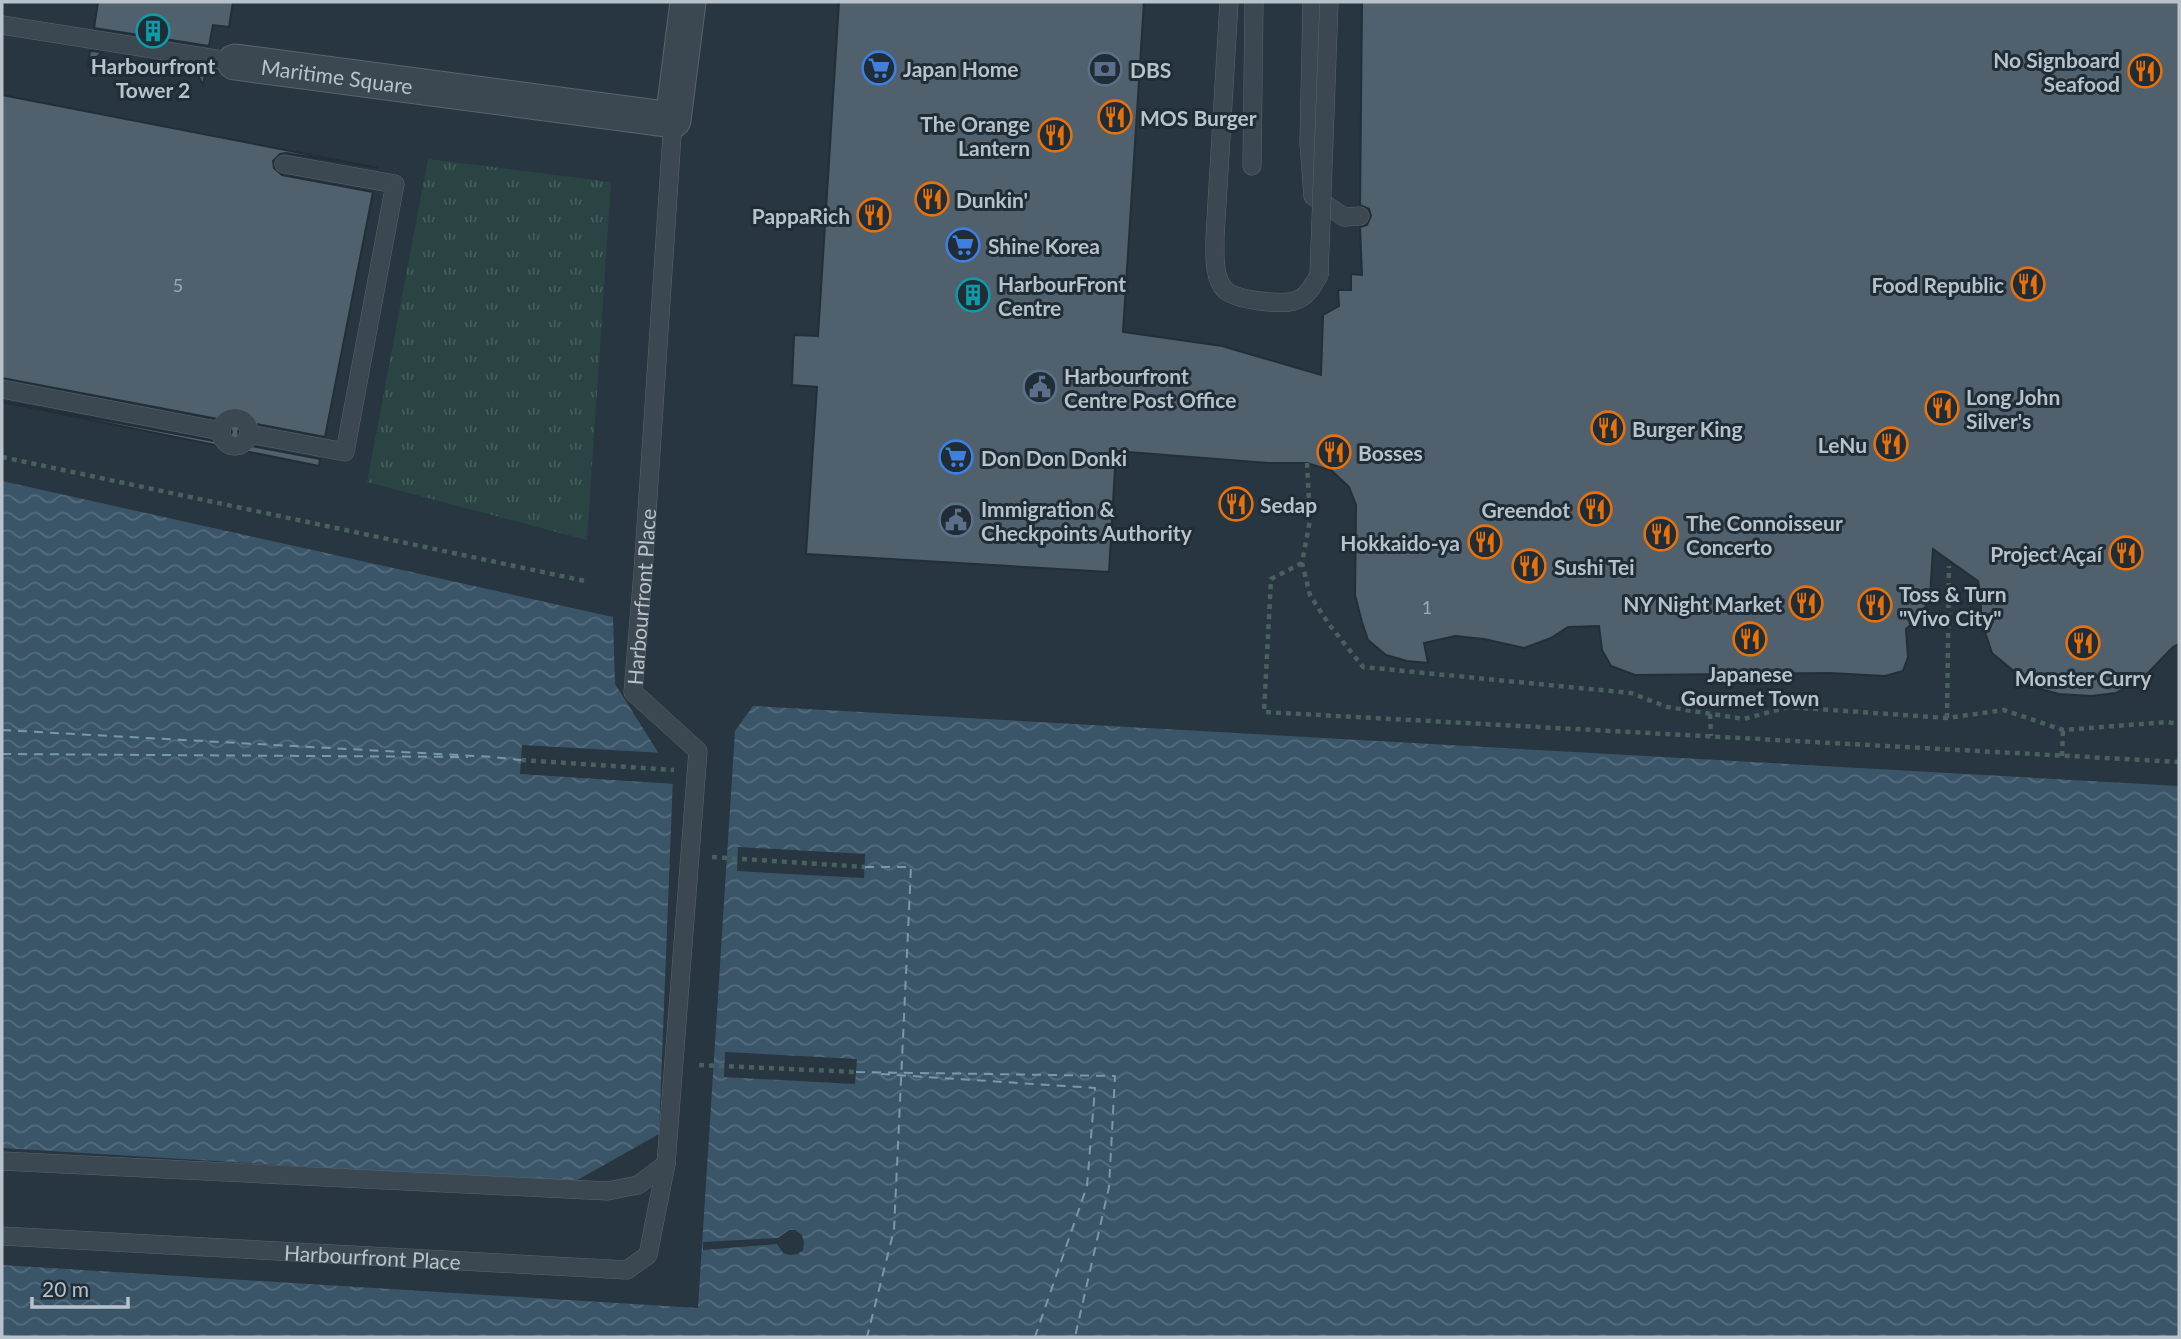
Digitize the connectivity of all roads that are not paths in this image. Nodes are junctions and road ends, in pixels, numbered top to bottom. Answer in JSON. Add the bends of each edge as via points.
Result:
{"nodes":[{"id":1,"x":688,"y":2,"type":"edge"},
{"id":2,"x":1229,"y":2,"type":"edge"},
{"id":3,"x":1254,"y":2,"type":"edge"},
{"id":4,"x":1312,"y":2,"type":"edge"},
{"id":5,"x":1329,"y":2,"type":"edge"},
{"id":6,"x":2,"y":25,"type":"edge"},
{"id":7,"x":235,"y":62,"type":"joint"},
{"id":8,"x":673,"y":120,"type":"junction"},
{"id":9,"x":284,"y":164,"type":"dead end"},
{"id":10,"x":1252,"y":166,"type":"dead end"},
{"id":11,"x":1360,"y":216,"type":"dead end"},
{"id":12,"x":2,"y":389,"type":"edge"},
{"id":13,"x":2,"y":1161,"type":"edge"},
{"id":14,"x":666,"y":1164,"type":"junction"},
{"id":15,"x":2,"y":1236,"type":"edge"}],
"edges":[{"from":1,"to":8,"type":"street","name":"Harbourfront Place"},
{"from":2,"to":5,"type":"lane","bridge":true,"via":[[1216,268],[1224,289],[1241,299],[1295,301],[1310,292],[1319,275]]},
{"from":3,"to":10,"type":"lane"},
{"from":4,"to":11,"type":"lane","via":[[1309,143],[1314,196],[1344,217]]},
{"from":6,"to":7,"type":"lane","name":"Maritime Square"},
{"from":7,"to":8,"type":"street","name":"Maritime Square"},
{"from":8,"to":14,"type":"lane","name":"Harbourfront Place","via":[[633,692],[698,751]]},
{"from":9,"to":12,"type":"lane","via":[[395,184],[345,452],[249,434],[233,446],[226,443],[220,430]]},
{"from":13,"to":14,"type":"lane","via":[[607,1191],[638,1185]]},
{"from":14,"to":15,"type":"lane","name":"Harbourfront Place","via":[[648,1255],[627,1270]]}]}
